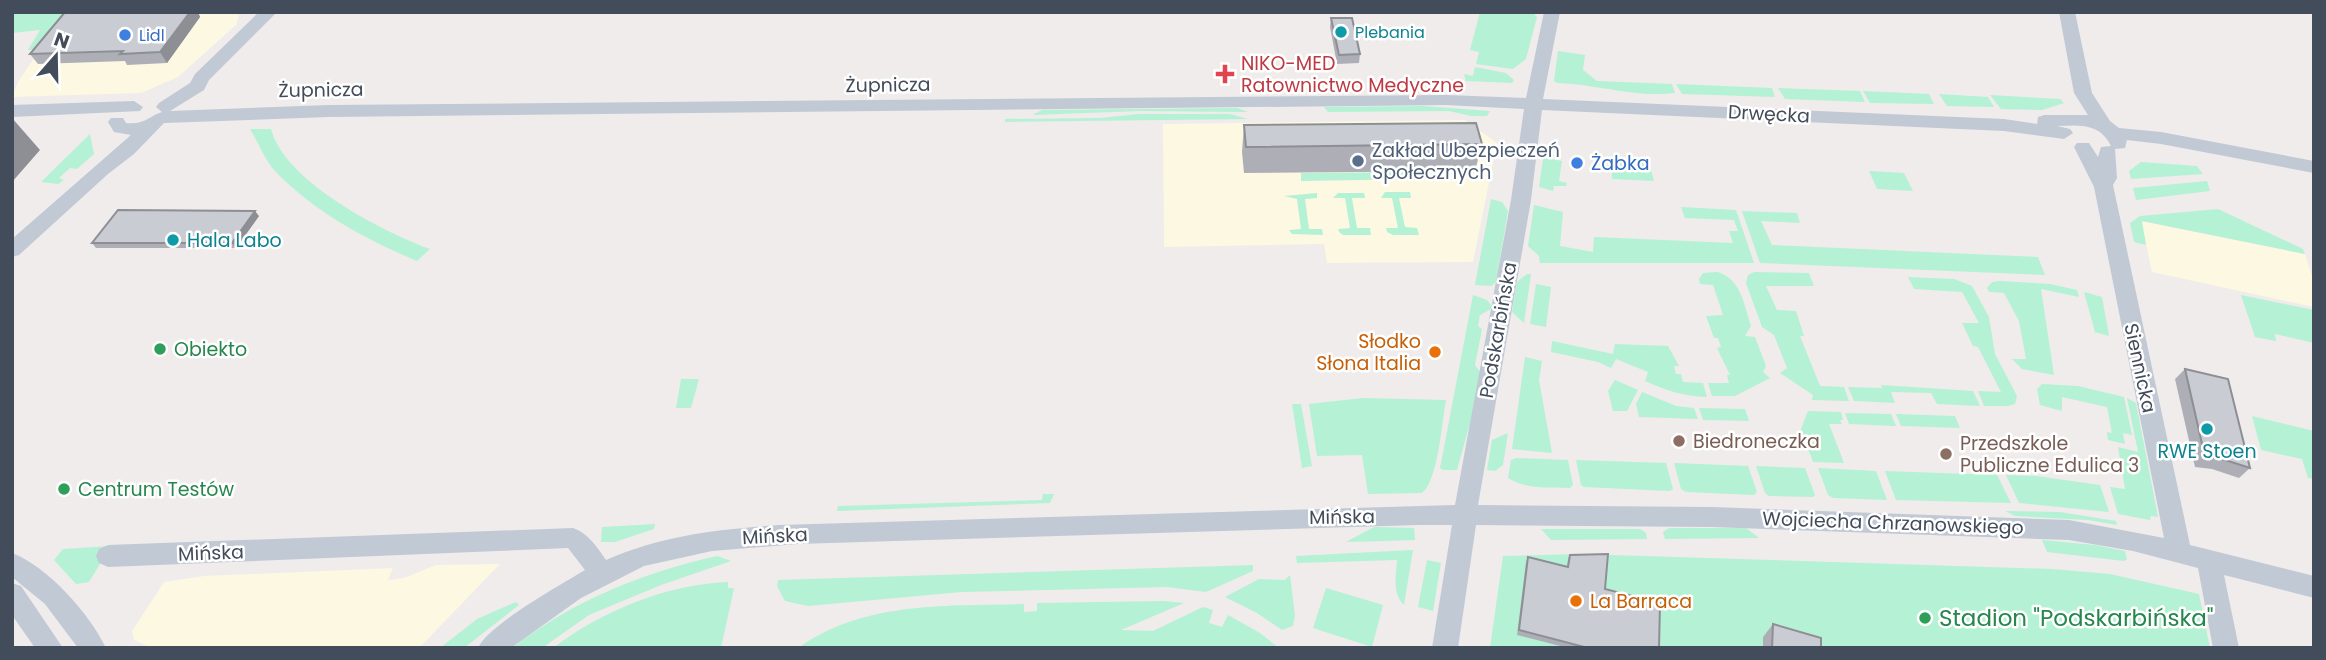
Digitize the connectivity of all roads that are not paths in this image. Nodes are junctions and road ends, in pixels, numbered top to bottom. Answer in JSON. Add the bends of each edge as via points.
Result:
{"nodes":[{"id":1,"x":269,"y":12,"type":"edge"},
{"id":2,"x":1552,"y":12,"type":"edge"},
{"id":3,"x":2067,"y":12,"type":"edge"},
{"id":4,"x":2083,"y":93,"type":"junction"},
{"id":5,"x":1533,"y":105,"type":"junction"},
{"id":6,"x":134,"y":107,"type":"junction"},
{"id":7,"x":12,"y":111,"type":"edge"},
{"id":8,"x":160,"y":112,"type":"junction"},
{"id":9,"x":12,"y":121,"type":"edge"},
{"id":10,"x":2070,"y":124,"type":"junction"},
{"id":11,"x":121,"y":126,"type":"junction"},
{"id":12,"x":2111,"y":138,"type":"junction"},
{"id":13,"x":2083,"y":147,"type":"junction"},
{"id":14,"x":2314,"y":167,"type":"edge"},
{"id":15,"x":101,"y":170,"type":"junction"},
{"id":16,"x":2103,"y":184,"type":"junction"},
{"id":17,"x":12,"y":250,"type":"edge"},
{"id":18,"x":1466,"y":515,"type":"junction"},
{"id":19,"x":2179,"y":552,"type":"junction"},
{"id":20,"x":108,"y":556,"type":"dead end"},
{"id":21,"x":2209,"y":560,"type":"junction"},
{"id":22,"x":12,"y":564,"type":"edge"},
{"id":23,"x":601,"y":574,"type":"junction"},
{"id":24,"x":2314,"y":587,"type":"edge"},
{"id":25,"x":12,"y":594,"type":"edge"},
{"id":26,"x":50,"y":648,"type":"edge"},
{"id":27,"x":93,"y":648,"type":"edge"},
{"id":28,"x":491,"y":648,"type":"edge"},
{"id":29,"x":1445,"y":648,"type":"edge"},
{"id":30,"x":2226,"y":648,"type":"edge"}],
"edges":[{"from":1,"to":8,"type":"street","via":[[198,86]]},
{"from":2,"to":5,"type":"street","name":"Podskarbińska"},
{"from":3,"to":4,"type":"street"},
{"from":4,"to":10,"type":"street"},
{"from":4,"to":12,"type":"street"},
{"from":5,"to":8,"type":"street","name":"Żupnicza","via":[[1446,100],[244,113],[212,117]]},
{"from":5,"to":10,"type":"street","name":"Drwęcka"},
{"from":5,"to":18,"type":"street","name":"Podskarbińska"},
{"from":6,"to":7,"type":"street"},
{"from":6,"to":8,"type":"street"},
{"from":6,"to":11,"type":"street","via":[[123,114]]},
{"from":8,"to":11,"type":"street"},
{"from":8,"to":15,"type":"street","via":[[128,150]]},
{"from":9,"to":11,"type":"street","via":[[97,119]]},
{"from":10,"to":12,"type":"street","name":"Drwęcka"},
{"from":10,"to":13,"type":"street"},
{"from":11,"to":15,"type":"street","via":[[120,143]]},
{"from":12,"to":13,"type":"street"},
{"from":12,"to":14,"type":"street","via":[[2172,146],[2184,143]]},
{"from":12,"to":16,"type":"street","name":"Siennicka","via":[[2108,178]]},
{"from":13,"to":16,"type":"street","name":"Siennicka","via":[[2096,179]]},
{"from":15,"to":17,"type":"street"},
{"from":16,"to":19,"type":"street","name":"Siennicka"},
{"from":18,"to":19,"type":"street","name":"Wojciecha Chrzanowskiego","via":[[1650,514],[2069,530]]},
{"from":18,"to":23,"type":"street","name":"Mińska","via":[[747,537],[662,550]]},
{"from":18,"to":29,"type":"street","name":"Podskarbińska"},
{"from":19,"to":21,"type":"street","name":"Wojciecha Chrzanowskiego"},
{"from":20,"to":23,"type":"street","name":"Mińska","via":[[573,538]]},
{"from":21,"to":24,"type":"street","name":"Wojciecha Chrzanowskiego"},
{"from":21,"to":30,"type":"street"},
{"from":22,"to":27,"type":"street","via":[[54,596]]},
{"from":23,"to":28,"type":"street","via":[[541,610]]},
{"from":25,"to":26,"type":"street"}]}
